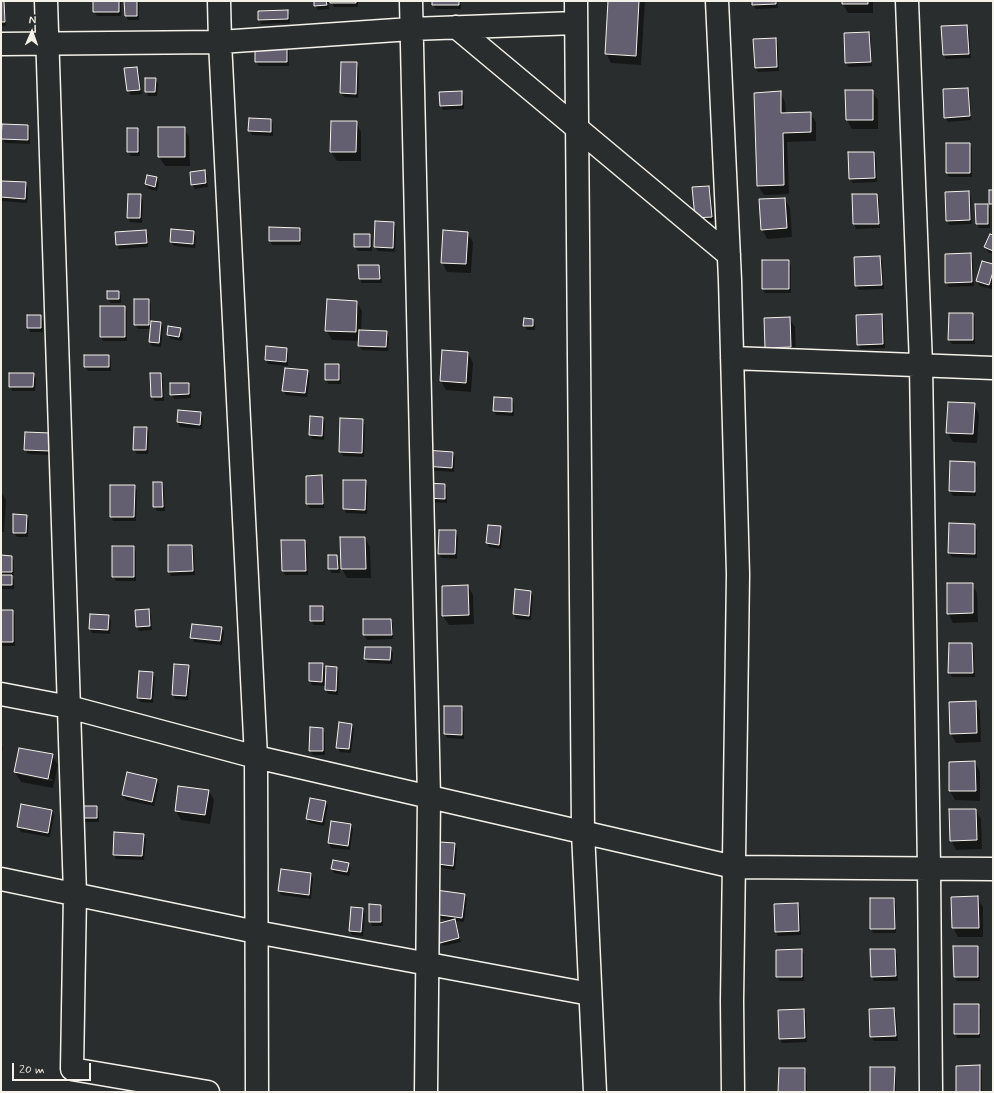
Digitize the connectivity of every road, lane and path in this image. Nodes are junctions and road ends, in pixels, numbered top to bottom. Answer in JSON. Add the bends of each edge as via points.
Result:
{"nodes":[{"id":1,"x":46,"y":1,"type":"edge"},
{"id":2,"x":219,"y":1,"type":"edge"},
{"id":3,"x":411,"y":1,"type":"edge"},
{"id":4,"x":576,"y":1,"type":"edge"},
{"id":5,"x":717,"y":1,"type":"edge"},
{"id":6,"x":906,"y":1,"type":"edge"},
{"id":7,"x":576,"y":23,"type":"junction"},
{"id":8,"x":456,"y":27,"type":"junction"},
{"id":9,"x":411,"y":29,"type":"junction"},
{"id":10,"x":220,"y":42,"type":"junction"},
{"id":11,"x":1,"y":44,"type":"edge"},
{"id":12,"x":48,"y":44,"type":"junction"},
{"id":13,"x":577,"y":127,"type":"junction"},
{"id":14,"x":729,"y":255,"type":"junction"},
{"id":15,"x":732,"y":358,"type":"junction"},
{"id":16,"x":921,"y":366,"type":"junction"},
{"id":17,"x":993,"y":368,"type":"edge"},
{"id":18,"x":1,"y":694,"type":"edge"},
{"id":19,"x":69,"y":707,"type":"junction"},
{"id":20,"x":256,"y":757,"type":"junction"},
{"id":21,"x":430,"y":797,"type":"junction"},
{"id":22,"x":583,"y":832,"type":"junction"},
{"id":23,"x":734,"y":867,"type":"junction"},
{"id":24,"x":929,"y":868,"type":"junction"},
{"id":25,"x":993,"y":869,"type":"edge"},
{"id":26,"x":1,"y":879,"type":"edge"},
{"id":27,"x":75,"y":894,"type":"junction"},
{"id":28,"x":256,"y":932,"type":"junction"},
{"id":29,"x":428,"y":963,"type":"junction"},
{"id":30,"x":590,"y":994,"type":"junction"},
{"id":31,"x":208,"y":1092,"type":"edge"},
{"id":32,"x":257,"y":1092,"type":"edge"},
{"id":33,"x":426,"y":1092,"type":"edge"},
{"id":34,"x":595,"y":1092,"type":"edge"},
{"id":35,"x":733,"y":1092,"type":"edge"},
{"id":36,"x":931,"y":1092,"type":"edge"}],
"edges":[{"from":1,"to":12,"type":"street"},
{"from":2,"to":10,"type":"street"},
{"from":3,"to":9,"type":"street"},
{"from":4,"to":7,"type":"street"},
{"from":5,"to":14,"type":"street"},
{"from":6,"to":16,"type":"street"},
{"from":7,"to":8,"type":"street"},
{"from":7,"to":13,"type":"street"},
{"from":8,"to":9,"type":"street"},
{"from":8,"to":13,"type":"street"},
{"from":9,"to":10,"type":"street"},
{"from":9,"to":21,"type":"street"},
{"from":10,"to":12,"type":"street"},
{"from":10,"to":20,"type":"street"},
{"from":11,"to":12,"type":"street"},
{"from":12,"to":19,"type":"street"},
{"from":13,"to":14,"type":"street"},
{"from":13,"to":22,"type":"street"},
{"from":14,"to":15,"type":"street"},
{"from":15,"to":16,"type":"street"},
{"from":15,"to":23,"type":"street","via":[[738,574]]},
{"from":16,"to":17,"type":"street"},
{"from":16,"to":24,"type":"street"},
{"from":18,"to":19,"type":"street"},
{"from":19,"to":20,"type":"street"},
{"from":19,"to":27,"type":"street"},
{"from":20,"to":21,"type":"street"},
{"from":20,"to":28,"type":"street"},
{"from":21,"to":22,"type":"street"},
{"from":21,"to":29,"type":"street"},
{"from":22,"to":23,"type":"street"},
{"from":22,"to":30,"type":"street"},
{"from":23,"to":24,"type":"street"},
{"from":23,"to":35,"type":"street"},
{"from":24,"to":25,"type":"street"},
{"from":24,"to":36,"type":"street"},
{"from":26,"to":27,"type":"street"},
{"from":27,"to":28,"type":"street"},
{"from":27,"to":31,"type":"street","via":[[72,1069]]},
{"from":28,"to":29,"type":"street"},
{"from":28,"to":32,"type":"street"},
{"from":29,"to":30,"type":"street"},
{"from":29,"to":33,"type":"street"},
{"from":30,"to":34,"type":"street"}]}
